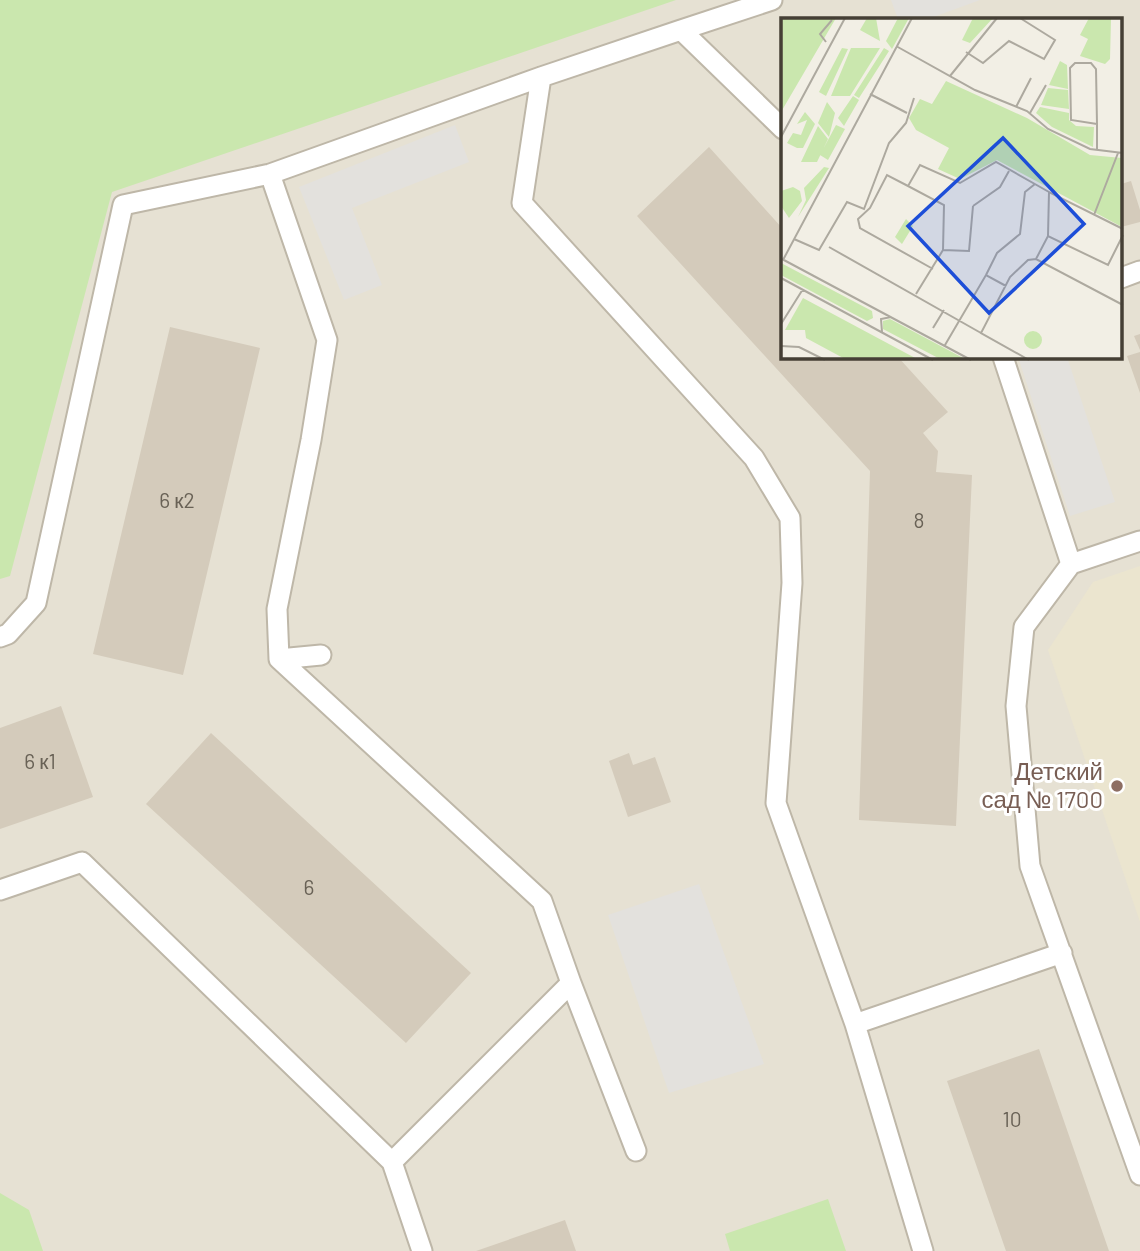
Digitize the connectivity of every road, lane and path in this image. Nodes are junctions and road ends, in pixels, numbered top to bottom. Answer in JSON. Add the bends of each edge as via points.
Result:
{"nodes":[{"id":1,"x":772,"y":0,"type":"edge"},
{"id":2,"x":681,"y":30,"type":"junction"},
{"id":3,"x":541,"y":77,"type":"junction"},
{"id":4,"x":781,"y":127,"type":"edge"},
{"id":5,"x":270,"y":174,"type":"junction"},
{"id":6,"x":1140,"y":271,"type":"edge"},
{"id":7,"x":1122,"y":278,"type":"edge"},
{"id":8,"x":1004,"y":359,"type":"edge"},
{"id":9,"x":1140,"y":541,"type":"edge"},
{"id":10,"x":1071,"y":564,"type":"junction"},
{"id":11,"x":0,"y":637,"type":"edge"},
{"id":12,"x":321,"y":655,"type":"dead end"},
{"id":13,"x":279,"y":659,"type":"junction"},
{"id":14,"x":0,"y":890,"type":"edge"},
{"id":15,"x":1062,"y":953,"type":"junction"},
{"id":16,"x":571,"y":983,"type":"junction"},
{"id":17,"x":855,"y":1024,"type":"junction"},
{"id":18,"x":636,"y":1151,"type":"dead end"},
{"id":19,"x":392,"y":1162,"type":"junction"},
{"id":20,"x":1140,"y":1175,"type":"edge"},
{"id":21,"x":422,"y":1251,"type":"edge"},
{"id":22,"x":923,"y":1251,"type":"edge"}],
"edges":[{"from":1,"to":2,"type":"lane"},
{"from":2,"to":3,"type":"lane"},
{"from":2,"to":4,"type":"lane"},
{"from":3,"to":5,"type":"lane"},
{"from":3,"to":17,"type":"lane","via":[[522,203],[754,458],[790,518],[792,583],[776,803]]},
{"from":5,"to":11,"type":"lane","via":[[123,205],[36,603]]},
{"from":5,"to":13,"type":"lane","via":[[327,340],[277,609]]},
{"from":6,"to":7,"type":"lane"},
{"from":8,"to":10,"type":"lane"},
{"from":9,"to":10,"type":"lane"},
{"from":10,"to":15,"type":"lane","via":[[1024,627],[1016,706],[1030,866]]},
{"from":12,"to":13,"type":"lane"},
{"from":13,"to":16,"type":"lane","via":[[542,901]]},
{"from":14,"to":19,"type":"lane","via":[[82,862]]},
{"from":15,"to":17,"type":"lane"},
{"from":15,"to":20,"type":"lane"},
{"from":16,"to":18,"type":"lane"},
{"from":16,"to":19,"type":"lane"},
{"from":17,"to":22,"type":"lane"},
{"from":19,"to":21,"type":"lane"}]}
